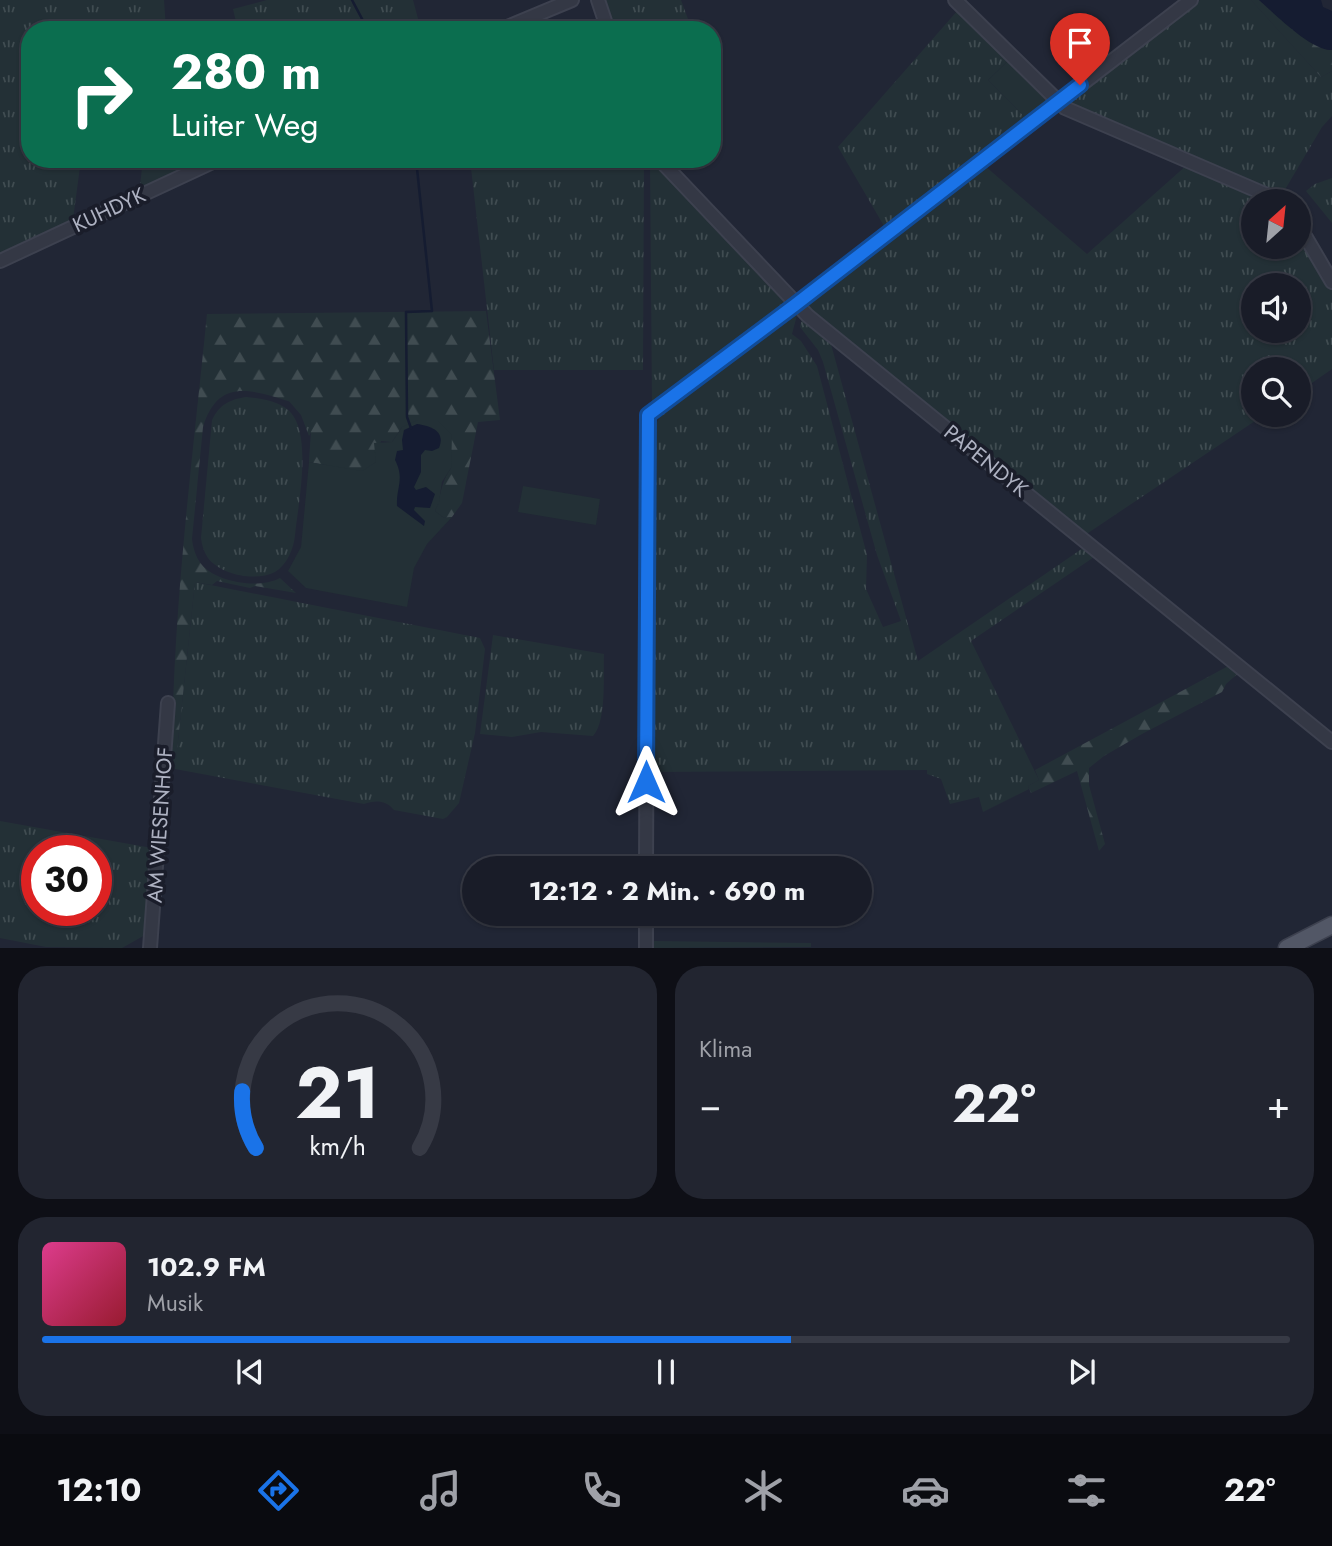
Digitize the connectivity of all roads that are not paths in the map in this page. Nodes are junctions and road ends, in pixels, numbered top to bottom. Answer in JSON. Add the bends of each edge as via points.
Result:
{"nodes":[{"id":1,"x":572,"y":0,"type":"edge"},
{"id":2,"x":598,"y":0,"type":"edge"},
{"id":3,"x":954,"y":0,"type":"edge"},
{"id":4,"x":1191,"y":0,"type":"edge"},
{"id":5,"x":522,"y":21,"type":"edge"},
{"id":6,"x":605,"y":21,"type":"edge"},
{"id":7,"x":1058,"y":103,"type":"junction"},
{"id":8,"x":200,"y":168,"type":"edge"},
{"id":9,"x":667,"y":168,"type":"edge"},
{"id":10,"x":1253,"y":189,"type":"edge"},
{"id":11,"x":1311,"y":246,"type":"edge"},
{"id":12,"x":0,"y":261,"type":"edge"},
{"id":13,"x":1332,"y":282,"type":"edge"},
{"id":14,"x":795,"y":305,"type":"junction"},
{"id":15,"x":168,"y":703,"type":"dead end"},
{"id":16,"x":1332,"y":743,"type":"edge"},
{"id":17,"x":646,"y":856,"type":"edge"},
{"id":18,"x":1332,"y":925,"type":"edge"},
{"id":19,"x":646,"y":926,"type":"edge"},
{"id":20,"x":150,"y":947,"type":"edge"},
{"id":21,"x":646,"y":947,"type":"edge"},
{"id":22,"x":1287,"y":947,"type":"edge"}],
"edges":[{"from":1,"to":5,"type":"street"},
{"from":2,"to":6,"type":"street"},
{"from":3,"to":7,"type":"street"},
{"from":4,"to":7,"type":"street"},
{"from":7,"to":10,"type":"street"},
{"from":7,"to":14,"type":"street"},
{"from":8,"to":12,"type":"street","name":"KUHDYK"},
{"from":9,"to":14,"type":"street","name":"PAPENDYK"},
{"from":11,"to":13,"type":"street"},
{"from":14,"to":16,"type":"street","name":"PAPENDYK"},
{"from":14,"to":17,"type":"street","via":[[648,415]]},
{"from":15,"to":20,"type":"street","name":"AM WIESENHOF"},
{"from":18,"to":22,"type":"main road"},
{"from":19,"to":21,"type":"street"}]}
